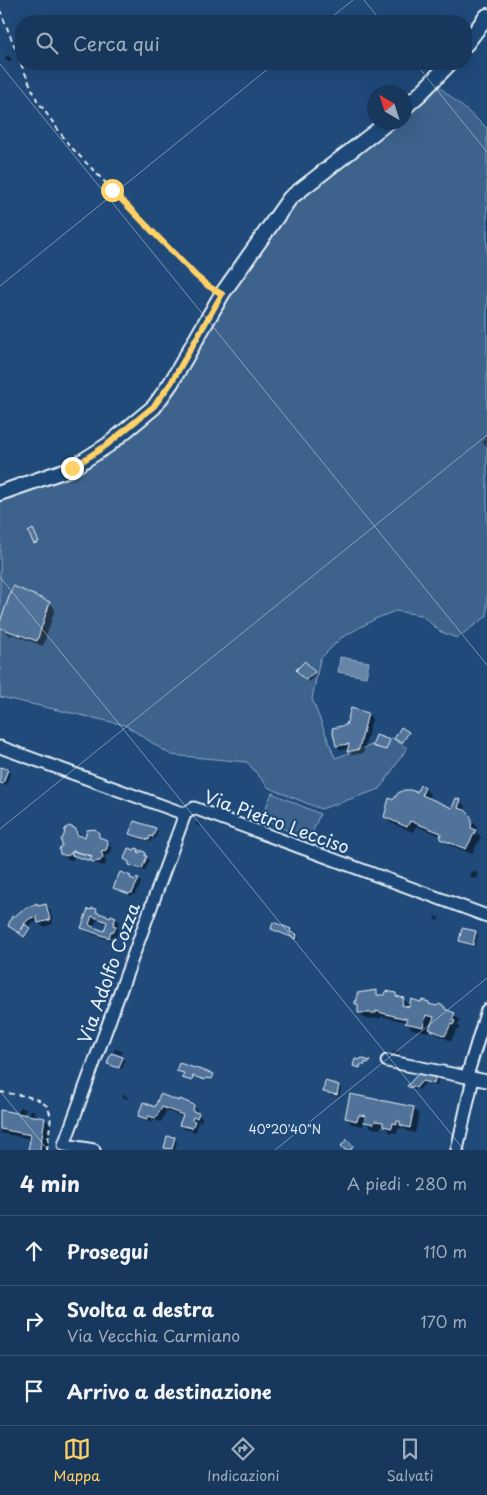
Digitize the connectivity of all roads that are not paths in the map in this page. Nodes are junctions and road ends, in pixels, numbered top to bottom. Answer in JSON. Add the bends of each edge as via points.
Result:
{"nodes":[{"id":1,"x":487,"y":16,"type":"edge"},
{"id":2,"x":472,"y":36,"type":"edge"},
{"id":3,"x":442,"y":70,"type":"edge"},
{"id":4,"x":412,"y":101,"type":"edge"},
{"id":5,"x":378,"y":130,"type":"edge"},
{"id":6,"x":0,"y":493,"type":"edge"},
{"id":7,"x":0,"y":747,"type":"edge"},
{"id":8,"x":184,"y":814,"type":"junction"},
{"id":9,"x":487,"y":916,"type":"edge"},
{"id":10,"x":487,"y":1010,"type":"edge"},
{"id":11,"x":388,"y":1061,"type":"dead end"},
{"id":12,"x":470,"y":1077,"type":"junction"},
{"id":13,"x":487,"y":1081,"type":"edge"},
{"id":14,"x":94,"y":1150,"type":"edge"},
{"id":15,"x":457,"y":1150,"type":"edge"}],
"edges":[{"from":1,"to":2,"type":"street"},
{"from":3,"to":4,"type":"street"},
{"from":5,"to":6,"type":"street","via":[[290,198],[222,294],[171,383],[154,406],[108,444],[72,468]]},
{"from":7,"to":8,"type":"street","name":"Via Pietro Lecciso"},
{"from":8,"to":9,"type":"street","name":"Via Pietro Lecciso","via":[[194,808]]},
{"from":8,"to":14,"type":"street","name":"Via Adolfo Cozza","via":[[64,1144]]},
{"from":10,"to":12,"type":"street"},
{"from":11,"to":12,"type":"street"},
{"from":12,"to":13,"type":"street"},
{"from":12,"to":15,"type":"street"}]}
